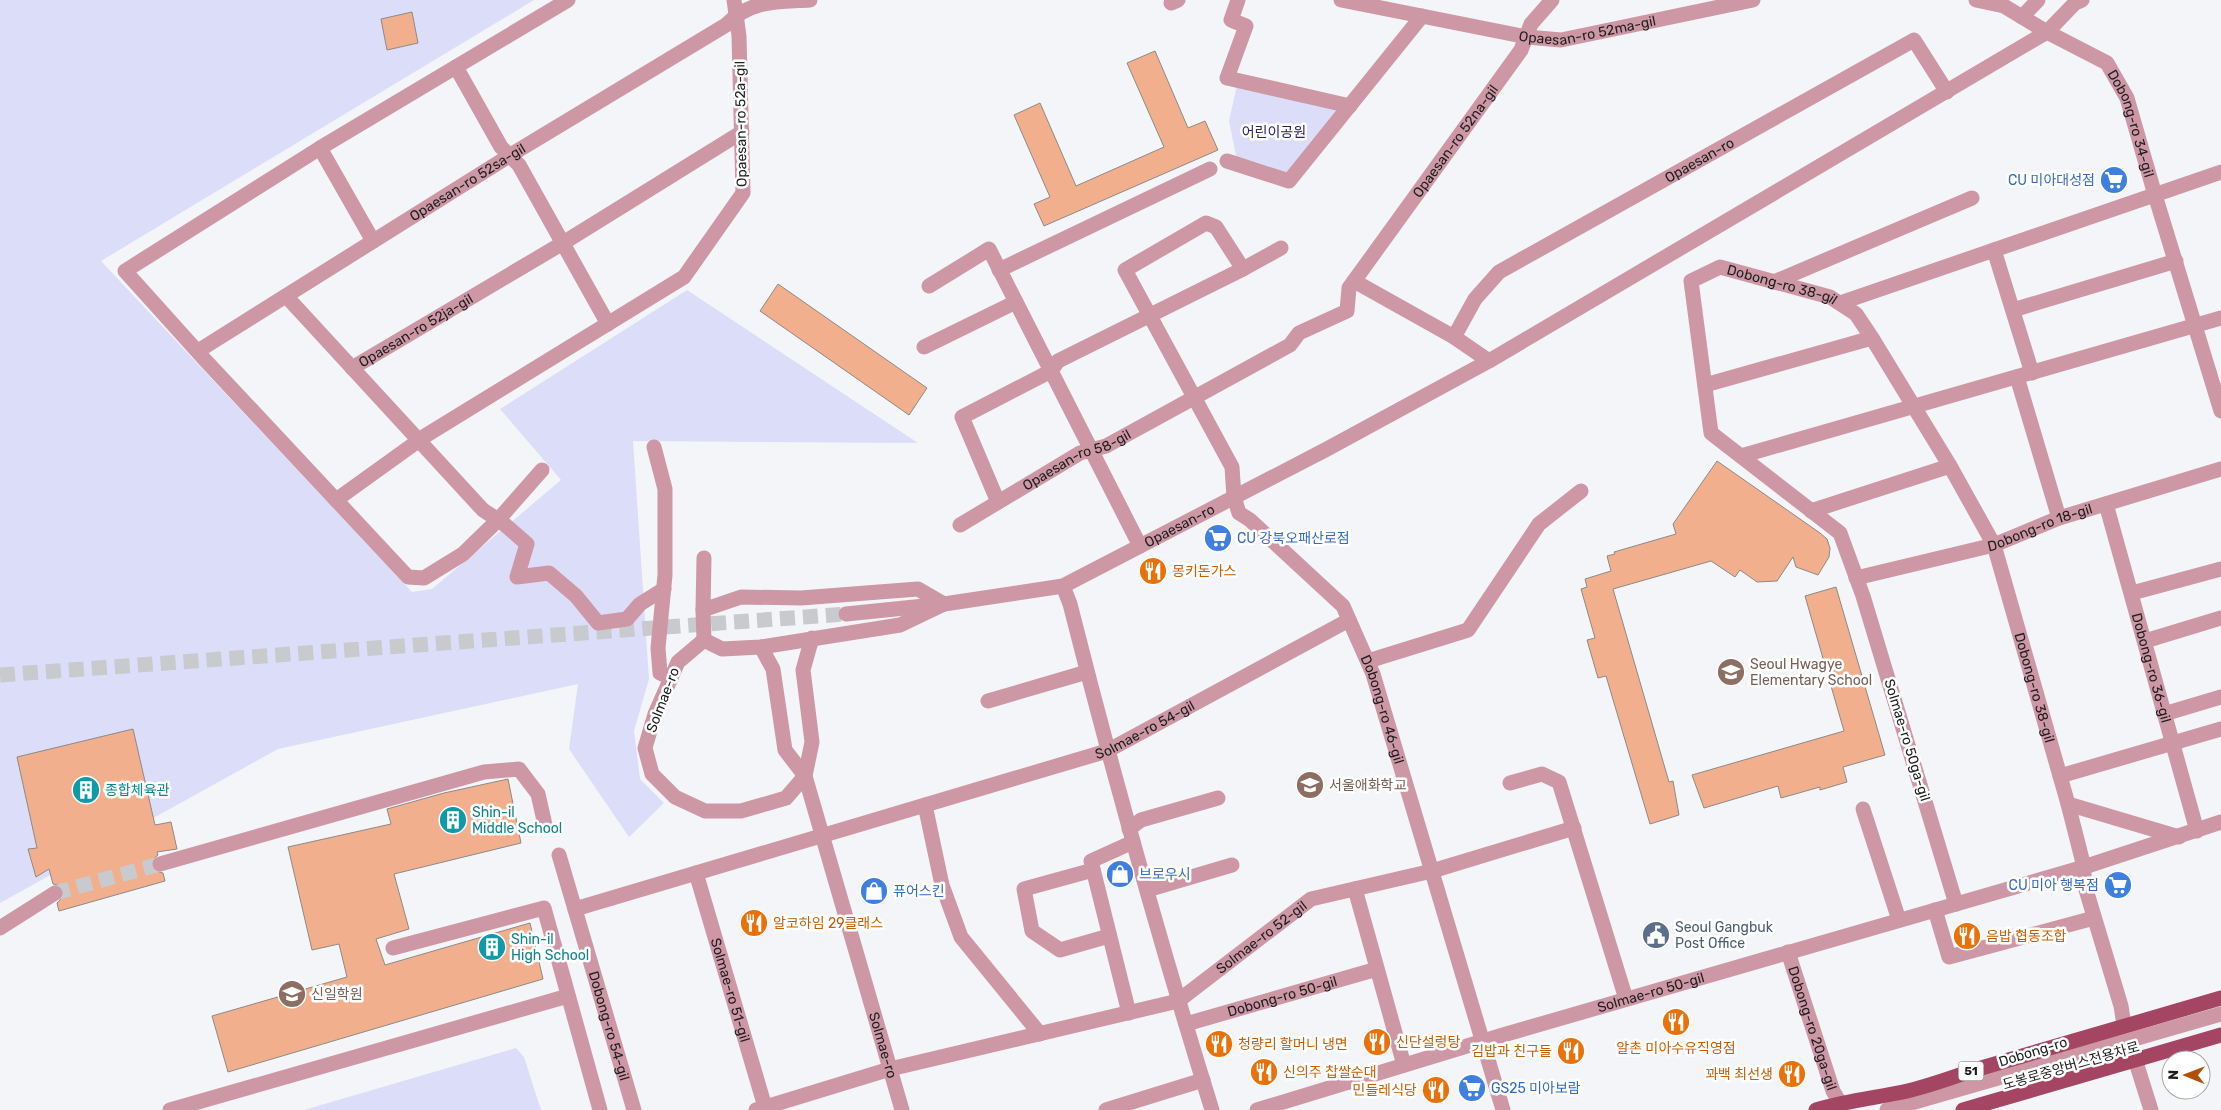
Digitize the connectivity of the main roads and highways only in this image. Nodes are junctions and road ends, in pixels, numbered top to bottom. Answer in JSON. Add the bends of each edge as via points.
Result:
{"nodes":[{"id":1,"x":2221,"y":998,"type":"edge"},
{"id":2,"x":2221,"y":1035,"type":"edge"},
{"id":3,"x":1985,"y":1107,"type":"edge"},
{"id":4,"x":1816,"y":1110,"type":"edge"},
{"id":5,"x":1963,"y":1110,"type":"edge"}],
"edges":[{"from":1,"to":4,"type":"main road","name":"Dobong-ro","number":"51","via":[[1927,1086],[1840,1102]]},
{"from":2,"to":3,"type":"main road"},
{"from":3,"to":5,"type":"main road"}]}
